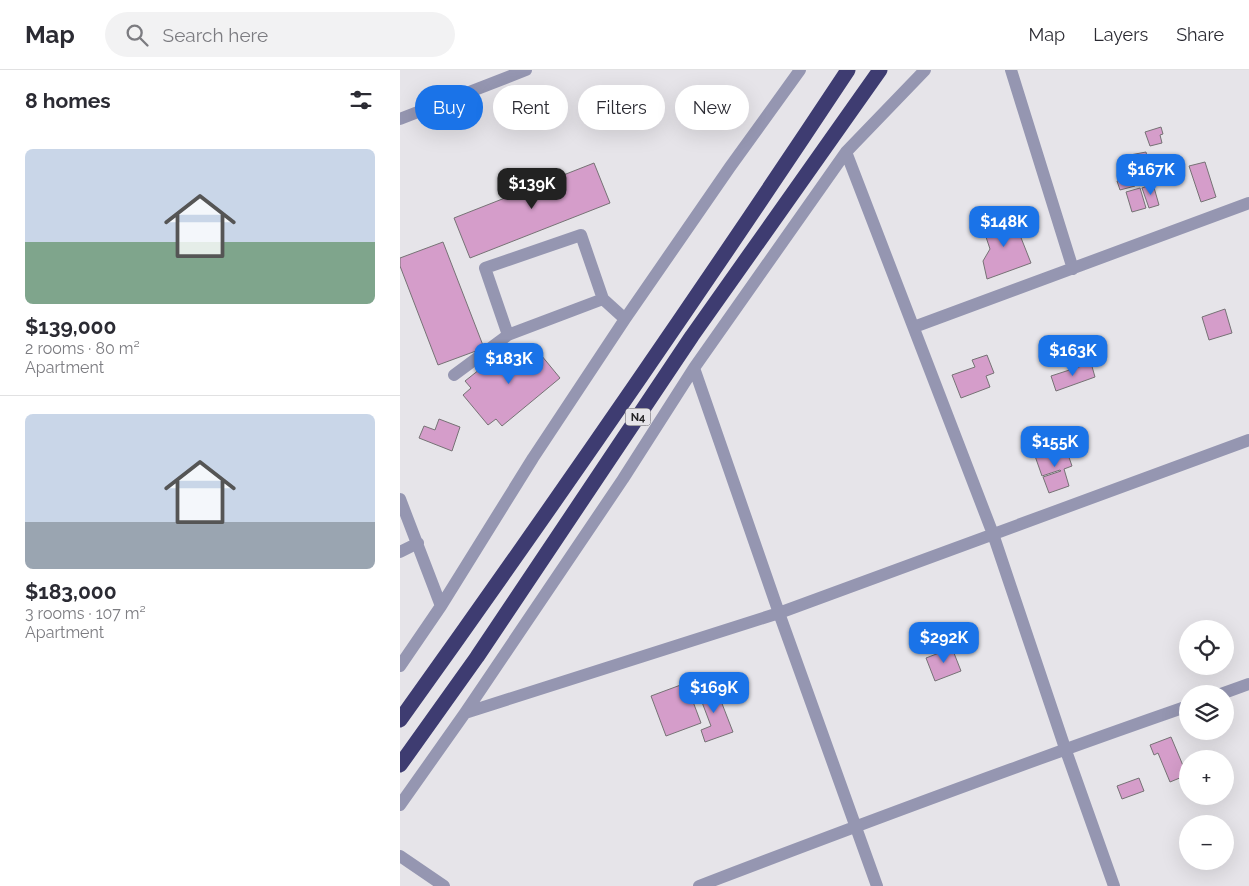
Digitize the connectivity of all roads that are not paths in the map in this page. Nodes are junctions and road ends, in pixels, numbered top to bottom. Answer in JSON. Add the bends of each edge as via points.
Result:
{"nodes":[{"id":1,"x":526,"y":70,"type":"edge"},
{"id":2,"x":800,"y":70,"type":"edge"},
{"id":3,"x":848,"y":70,"type":"edge"},
{"id":4,"x":880,"y":70,"type":"edge"},
{"id":5,"x":925,"y":70,"type":"edge"},
{"id":6,"x":1011,"y":70,"type":"edge"},
{"id":7,"x":400,"y":119,"type":"edge"},
{"id":8,"x":846,"y":152,"type":"junction"},
{"id":9,"x":1249,"y":203,"type":"edge"},
{"id":10,"x":1073,"y":269,"type":"junction"},
{"id":11,"x":603,"y":299,"type":"junction"},
{"id":12,"x":625,"y":319,"type":"junction"},
{"id":13,"x":914,"y":327,"type":"junction"},
{"id":14,"x":508,"y":335,"type":"junction"},
{"id":15,"x":694,"y":368,"type":"junction"},
{"id":16,"x":454,"y":375,"type":"dead end"},
{"id":17,"x":1249,"y":440,"type":"edge"},
{"id":18,"x":400,"y":499,"type":"edge"},
{"id":19,"x":993,"y":534,"type":"junction"},
{"id":20,"x":418,"y":543,"type":"junction"},
{"id":21,"x":400,"y":552,"type":"edge"},
{"id":22,"x":441,"y":606,"type":"junction"},
{"id":23,"x":779,"y":613,"type":"junction"},
{"id":24,"x":400,"y":666,"type":"edge"},
{"id":25,"x":1249,"y":684,"type":"edge"},
{"id":26,"x":1234,"y":689,"type":"edge"},
{"id":27,"x":1179,"y":709,"type":"edge"},
{"id":28,"x":465,"y":713,"type":"junction"},
{"id":29,"x":400,"y":720,"type":"edge"},
{"id":30,"x":1065,"y":748,"type":"junction"},
{"id":31,"x":400,"y":765,"type":"edge"},
{"id":32,"x":400,"y":805,"type":"edge"},
{"id":33,"x":856,"y":826,"type":"junction"},
{"id":34,"x":400,"y":856,"type":"edge"},
{"id":35,"x":444,"y":886,"type":"edge"},
{"id":36,"x":699,"y":886,"type":"edge"},
{"id":37,"x":877,"y":886,"type":"edge"},
{"id":38,"x":1114,"y":886,"type":"edge"}],
"edges":[{"from":1,"to":7,"type":"street"},
{"from":2,"to":12,"type":"street"},
{"from":3,"to":29,"type":"highway","number":"N4","via":[[678,323]]},
{"from":4,"to":31,"type":"highway","number":"N4","via":[[686,344]]},
{"from":5,"to":8,"type":"street"},
{"from":6,"to":10,"type":"street"},
{"from":8,"to":13,"type":"street"},
{"from":8,"to":15,"type":"street"},
{"from":9,"to":10,"type":"street"},
{"from":10,"to":13,"type":"street"},
{"from":11,"to":12,"type":"street"},
{"from":11,"to":14,"type":"street"},
{"from":11,"to":14,"type":"street","via":[[581,235],[485,268]]},
{"from":12,"to":22,"type":"street","via":[[532,458]]},
{"from":13,"to":19,"type":"street"},
{"from":14,"to":16,"type":"street"},
{"from":15,"to":23,"type":"street"},
{"from":15,"to":28,"type":"street"},
{"from":17,"to":19,"type":"street"},
{"from":18,"to":20,"type":"street"},
{"from":19,"to":23,"type":"street"},
{"from":19,"to":30,"type":"street"},
{"from":20,"to":21,"type":"street"},
{"from":20,"to":22,"type":"street"},
{"from":22,"to":24,"type":"street"},
{"from":23,"to":28,"type":"street"},
{"from":23,"to":33,"type":"street"},
{"from":25,"to":26,"type":"street"},
{"from":27,"to":30,"type":"street"},
{"from":28,"to":32,"type":"street"},
{"from":30,"to":33,"type":"street"},
{"from":30,"to":38,"type":"street"},
{"from":33,"to":36,"type":"street"},
{"from":33,"to":37,"type":"street"},
{"from":34,"to":35,"type":"street"}]}
